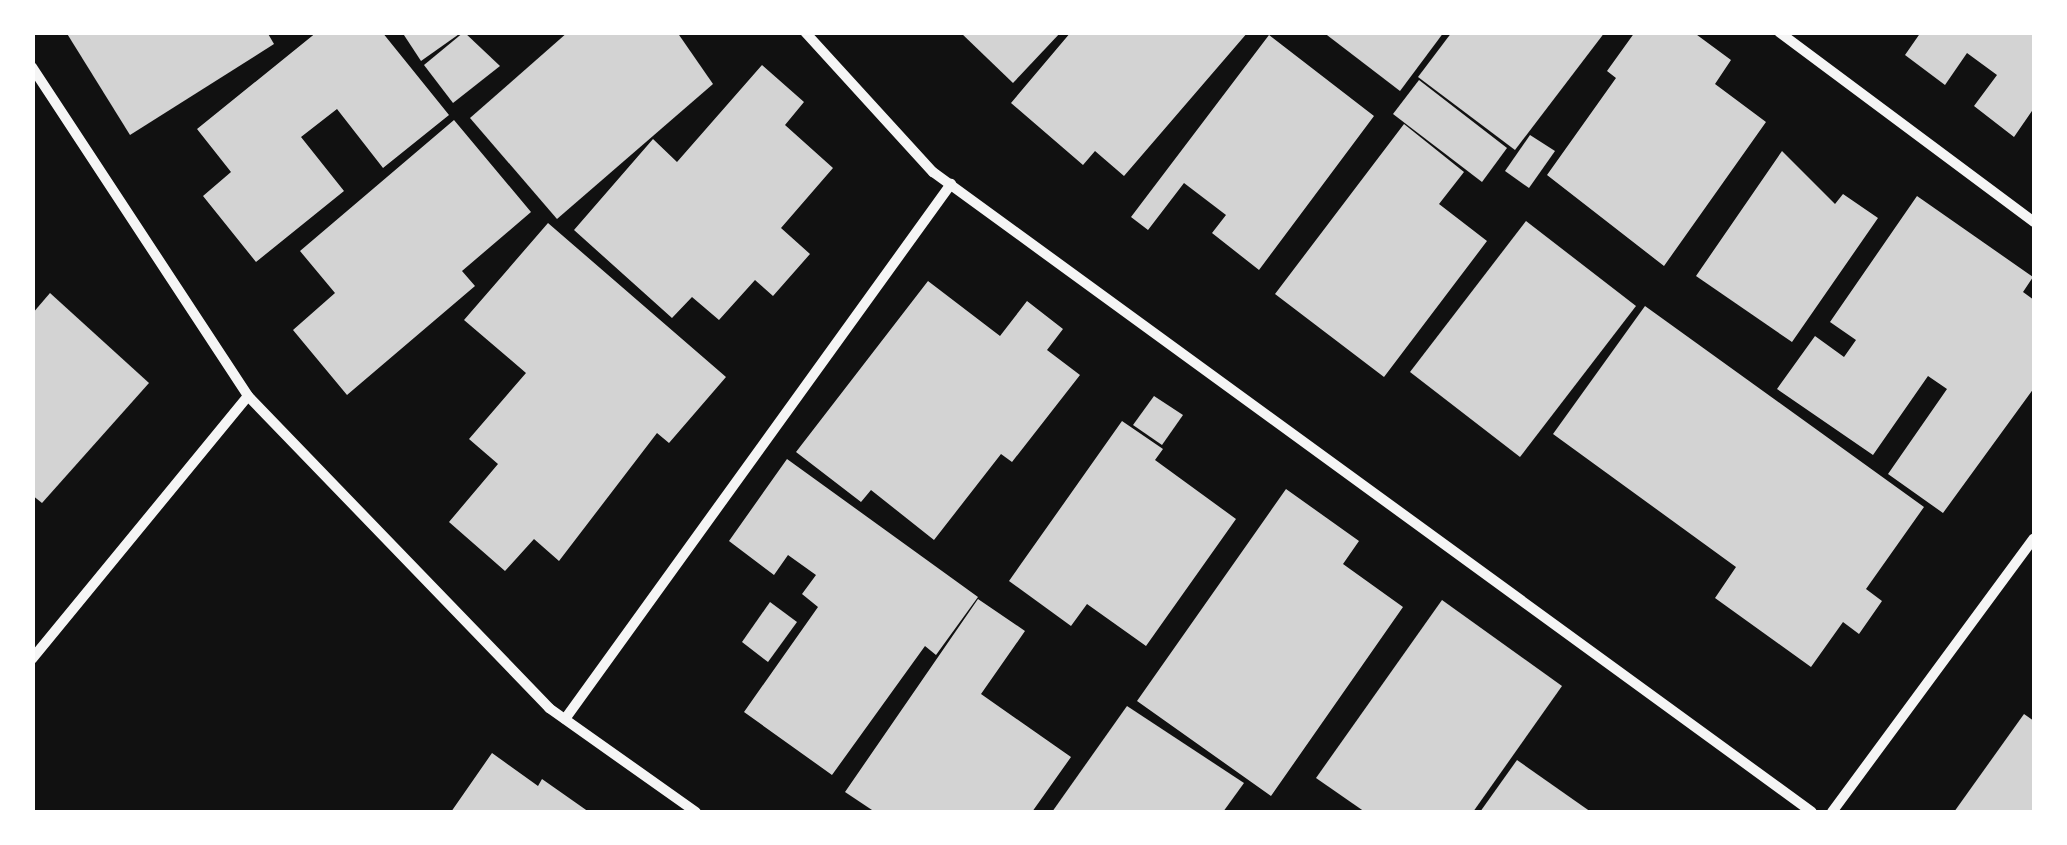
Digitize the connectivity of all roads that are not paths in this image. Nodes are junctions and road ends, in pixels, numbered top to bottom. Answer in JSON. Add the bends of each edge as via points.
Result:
{"nodes":[{"id":1,"x":805,"y":32,"type":"edge"},
{"id":2,"x":1779,"y":32,"type":"edge"},
{"id":3,"x":32,"y":67,"type":"edge"},
{"id":4,"x":951,"y":184,"type":"junction"},
{"id":5,"x":2034,"y":222,"type":"edge"},
{"id":6,"x":248,"y":396,"type":"junction"},
{"id":7,"x":2034,"y":538,"type":"edge"},
{"id":8,"x":32,"y":660,"type":"edge"},
{"id":9,"x":565,"y":720,"type":"junction"},
{"id":10,"x":696,"y":812,"type":"edge"},
{"id":11,"x":1812,"y":812,"type":"edge"},
{"id":12,"x":1832,"y":812,"type":"edge"}],
"edges":[{"from":1,"to":4,"type":"street"},
{"from":2,"to":5,"type":"street"},
{"from":3,"to":6,"type":"street"},
{"from":4,"to":9,"type":"street"},
{"from":4,"to":11,"type":"street"},
{"from":6,"to":8,"type":"street"},
{"from":6,"to":9,"type":"street"},
{"from":7,"to":12,"type":"street"},
{"from":9,"to":10,"type":"street"}]}
